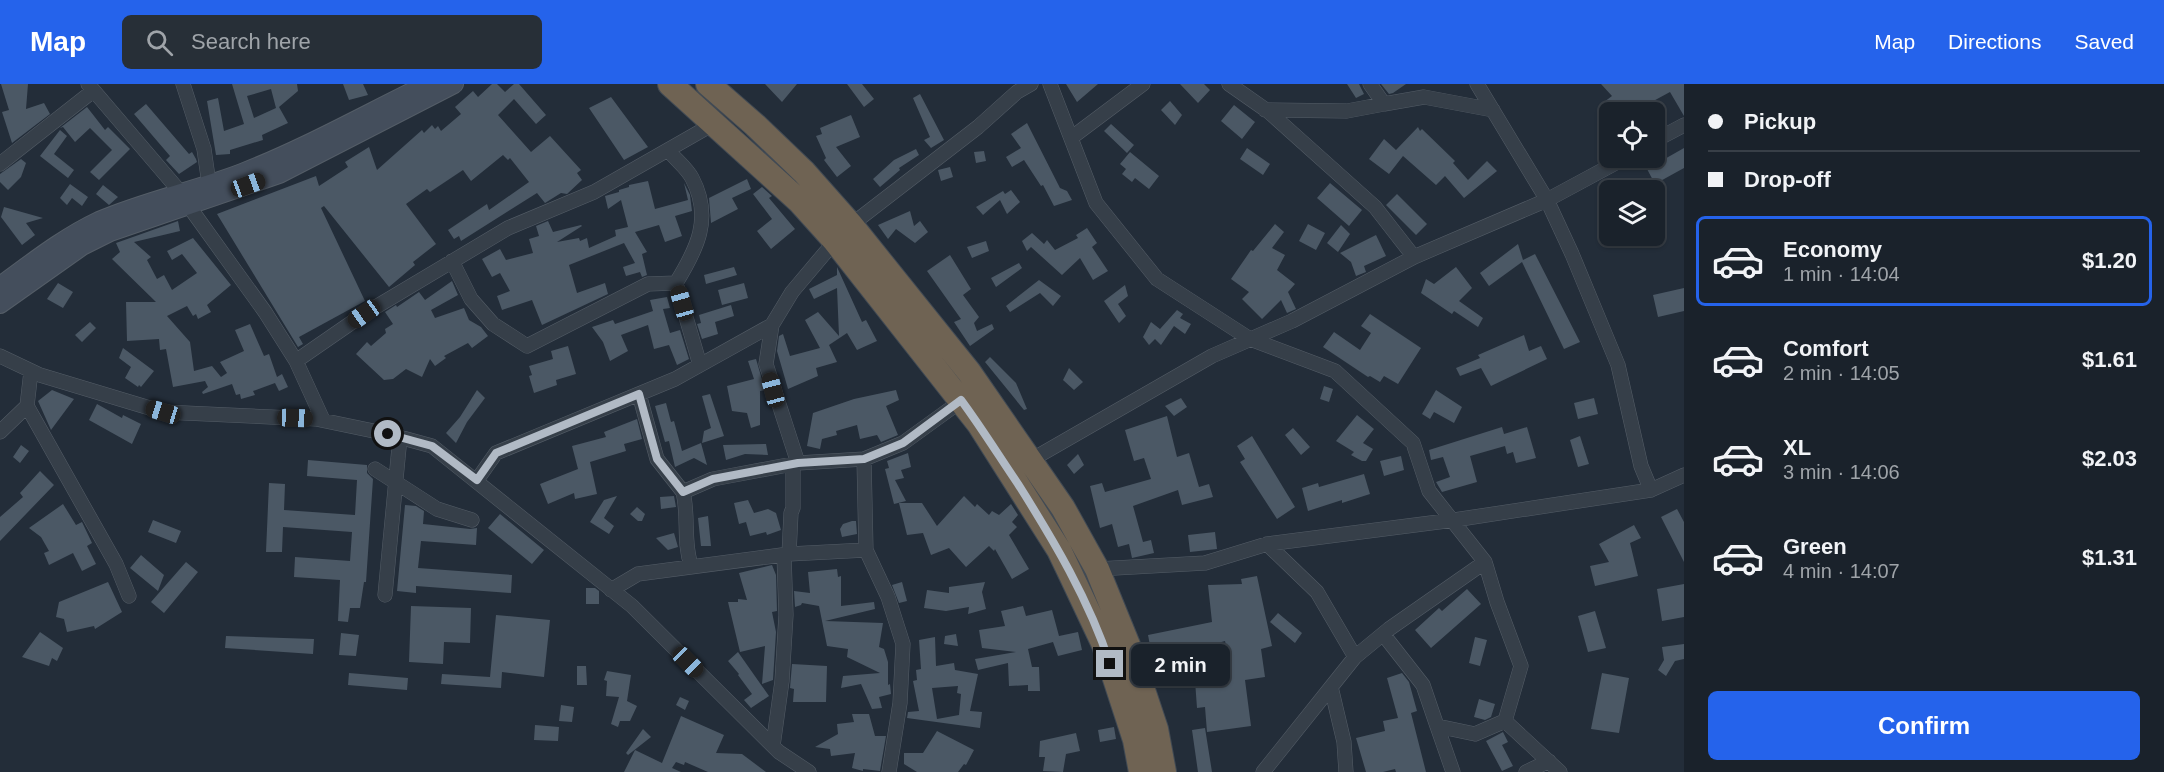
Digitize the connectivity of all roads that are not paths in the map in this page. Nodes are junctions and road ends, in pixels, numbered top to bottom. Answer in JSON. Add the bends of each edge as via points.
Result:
{"nodes":[{"id":1,"x":183,"y":84,"type":"edge"},
{"id":2,"x":454,"y":84,"type":"edge"},
{"id":3,"x":670,"y":84,"type":"edge"},
{"id":4,"x":708,"y":84,"type":"edge"},
{"id":5,"x":1031,"y":84,"type":"edge"},
{"id":6,"x":1050,"y":84,"type":"edge"},
{"id":7,"x":1143,"y":84,"type":"edge"},
{"id":8,"x":1229,"y":84,"type":"edge"},
{"id":9,"x":1370,"y":84,"type":"edge"},
{"id":10,"x":1477,"y":84,"type":"edge"},
{"id":11,"x":420,"y":86,"type":"edge"},
{"id":12,"x":90,"y":87,"type":"edge"},
{"id":13,"x":1384,"y":104,"type":"junction"},
{"id":14,"x":1265,"y":110,"type":"junction"},
{"id":15,"x":1493,"y":110,"type":"junction"},
{"id":16,"x":715,"y":123,"type":"junction"},
{"id":17,"x":1684,"y":125,"type":"edge"},
{"id":18,"x":1665,"y":135,"type":"edge"},
{"id":19,"x":1071,"y":138,"type":"junction"},
{"id":20,"x":668,"y":150,"type":"junction"},
{"id":21,"x":0,"y":164,"type":"edge"},
{"id":22,"x":1606,"y":168,"type":"edge"},
{"id":23,"x":209,"y":184,"type":"junction"},
{"id":24,"x":185,"y":199,"type":"junction"},
{"id":25,"x":1547,"y":200,"type":"junction"},
{"id":26,"x":843,"y":233,"type":"junction"},
{"id":27,"x":1414,"y":257,"type":"junction"},
{"id":28,"x":452,"y":261,"type":"junction"},
{"id":29,"x":676,"y":283,"type":"junction"},
{"id":30,"x":0,"y":286,"type":"edge"},
{"id":31,"x":0,"y":304,"type":"edge"},
{"id":32,"x":772,"y":325,"type":"junction"},
{"id":33,"x":1250,"y":339,"type":"junction"},
{"id":34,"x":0,"y":356,"type":"edge"},
{"id":35,"x":296,"y":361,"type":"junction"},
{"id":36,"x":700,"y":365,"type":"junction"},
{"id":37,"x":31,"y":371,"type":"junction"},
{"id":38,"x":639,"y":394,"type":"junction"},
{"id":39,"x":961,"y":400,"type":"junction"},
{"id":40,"x":27,"y":406,"type":"junction"},
{"id":41,"x":323,"y":420,"type":"junction"},
{"id":42,"x":0,"y":432,"type":"edge"},
{"id":43,"x":400,"y":437,"type":"junction"},
{"id":44,"x":864,"y":459,"type":"junction"},
{"id":45,"x":1030,"y":460,"type":"junction"},
{"id":46,"x":796,"y":463,"type":"junction"},
{"id":47,"x":375,"y":469,"type":"dead end"},
{"id":48,"x":1684,"y":475,"type":"edge"},
{"id":49,"x":477,"y":480,"type":"junction"},
{"id":50,"x":396,"y":482,"type":"junction"},
{"id":51,"x":1651,"y":490,"type":"junction"},
{"id":52,"x":683,"y":492,"type":"junction"},
{"id":53,"x":472,"y":520,"type":"dead end"},
{"id":54,"x":1454,"y":520,"type":"junction"},
{"id":55,"x":1267,"y":544,"type":"junction"},
{"id":56,"x":866,"y":550,"type":"junction"},
{"id":57,"x":786,"y":554,"type":"junction"},
{"id":58,"x":1485,"y":562,"type":"junction"},
{"id":59,"x":691,"y":565,"type":"junction"},
{"id":60,"x":1097,"y":569,"type":"junction"},
{"id":61,"x":611,"y":590,"type":"junction"},
{"id":62,"x":385,"y":595,"type":"dead end"},
{"id":63,"x":129,"y":596,"type":"dead end"},
{"id":64,"x":1383,"y":634,"type":"junction"},
{"id":65,"x":1354,"y":657,"type":"junction"},
{"id":66,"x":1332,"y":687,"type":"junction"},
{"id":67,"x":1505,"y":721,"type":"junction"},
{"id":68,"x":1437,"y":726,"type":"junction"},
{"id":69,"x":773,"y":746,"type":"junction"},
{"id":70,"x":1549,"y":761,"type":"junction"},
{"id":71,"x":809,"y":772,"type":"edge"},
{"id":72,"x":889,"y":772,"type":"edge"},
{"id":73,"x":1141,"y":772,"type":"edge"},
{"id":74,"x":1164,"y":772,"type":"edge"},
{"id":75,"x":1263,"y":772,"type":"edge"},
{"id":76,"x":1346,"y":772,"type":"edge"},
{"id":77,"x":1453,"y":772,"type":"edge"},
{"id":78,"x":1526,"y":772,"type":"edge"},
{"id":79,"x":1560,"y":772,"type":"edge"}],
"edges":[{"from":1,"to":23,"type":"street","via":[[204,148]]},
{"from":2,"to":24,"type":"street","via":[[279,174]]},
{"from":3,"to":16,"type":"highway"},
{"from":4,"to":26,"type":"highway","via":[[804,172]]},
{"from":5,"to":26,"type":"street"},
{"from":6,"to":19,"type":"street"},
{"from":7,"to":19,"type":"street"},
{"from":8,"to":14,"type":"street"},
{"from":9,"to":13,"type":"street"},
{"from":10,"to":15,"type":"street"},
{"from":11,"to":23,"type":"street","via":[[274,159]]},
{"from":12,"to":21,"type":"street"},
{"from":12,"to":24,"type":"street"},
{"from":13,"to":14,"type":"street","via":[[1347,111]]},
{"from":13,"to":15,"type":"street","via":[[1424,97]]},
{"from":14,"to":27,"type":"street","via":[[1375,207]]},
{"from":15,"to":25,"type":"street"},
{"from":16,"to":20,"type":"street"},
{"from":16,"to":26,"type":"highway","via":[[799,201]]},
{"from":17,"to":18,"type":"street"},
{"from":19,"to":33,"type":"street","via":[[1096,203],[1157,279]]},
{"from":20,"to":28,"type":"street","via":[[594,192],[507,228]]},
{"from":20,"to":29,"type":"street","via":[[692,177],[702,224],[699,241]]},
{"from":22,"to":25,"type":"street"},
{"from":23,"to":24,"type":"street"},
{"from":24,"to":30,"type":"street","via":[[133,208],[76,233]]},
{"from":24,"to":31,"type":"street","via":[[82,246]]},
{"from":24,"to":35,"type":"street"},
{"from":25,"to":27,"type":"street"},
{"from":25,"to":51,"type":"street","via":[[1618,365],[1641,466]]},
{"from":26,"to":32,"type":"street","via":[[792,292]]},
{"from":26,"to":39,"type":"highway"},
{"from":26,"to":45,"type":"highway","via":[[969,372]]},
{"from":27,"to":33,"type":"street"},
{"from":28,"to":29,"type":"street","via":[[471,299],[493,324],[527,346],[648,284]]},
{"from":28,"to":35,"type":"street"},
{"from":29,"to":36,"type":"street"},
{"from":32,"to":36,"type":"street"},
{"from":32,"to":46,"type":"street","via":[[766,364]]},
{"from":33,"to":45,"type":"street","via":[[1208,358]]},
{"from":33,"to":54,"type":"street","via":[[1335,371],[1413,443],[1428,491]]},
{"from":34,"to":37,"type":"street"},
{"from":35,"to":41,"type":"street"},
{"from":36,"to":38,"type":"street"},
{"from":37,"to":40,"type":"street"},
{"from":37,"to":41,"type":"street","via":[[163,412]]},
{"from":38,"to":49,"type":"street","via":[[496,453]]},
{"from":38,"to":52,"type":"street","via":[[657,459]]},
{"from":39,"to":44,"type":"street","via":[[903,443]]},
{"from":39,"to":73,"type":"highway","via":[[1059,550],[1104,645],[1135,740]]},
{"from":40,"to":42,"type":"street"},
{"from":40,"to":63,"type":"street","via":[[116,564]]},
{"from":41,"to":43,"type":"street"},
{"from":43,"to":49,"type":"street","via":[[432,446]]},
{"from":43,"to":50,"type":"street"},
{"from":44,"to":46,"type":"street"},
{"from":44,"to":56,"type":"street"},
{"from":45,"to":60,"type":"highway"},
{"from":46,"to":52,"type":"street","via":[[713,479]]},
{"from":46,"to":57,"type":"street"},
{"from":47,"to":50,"type":"street"},
{"from":48,"to":51,"type":"street"},
{"from":49,"to":61,"type":"street"},
{"from":50,"to":53,"type":"street","via":[[438,509]]},
{"from":50,"to":62,"type":"street"},
{"from":51,"to":54,"type":"street"},
{"from":52,"to":59,"type":"street"},
{"from":54,"to":55,"type":"street"},
{"from":54,"to":58,"type":"street"},
{"from":55,"to":60,"type":"street","via":[[1205,563]]},
{"from":55,"to":65,"type":"street","via":[[1317,592]]},
{"from":56,"to":57,"type":"street"},
{"from":56,"to":72,"type":"street","via":[[888,597],[903,644],[900,703]]},
{"from":57,"to":59,"type":"street"},
{"from":57,"to":69,"type":"street","via":[[782,681]]},
{"from":58,"to":64,"type":"street"},
{"from":58,"to":67,"type":"street","via":[[1521,666]]},
{"from":59,"to":61,"type":"street","via":[[638,573]]},
{"from":60,"to":74,"type":"highway","via":[[1144,688]]},
{"from":61,"to":69,"type":"street","via":[[632,606]]},
{"from":64,"to":65,"type":"street"},
{"from":64,"to":68,"type":"street","via":[[1423,685]]},
{"from":65,"to":66,"type":"street"},
{"from":66,"to":75,"type":"street"},
{"from":66,"to":76,"type":"street"},
{"from":67,"to":68,"type":"street","via":[[1475,734]]},
{"from":67,"to":70,"type":"street"},
{"from":68,"to":77,"type":"street"},
{"from":69,"to":71,"type":"street"},
{"from":70,"to":78,"type":"street"},
{"from":70,"to":79,"type":"street"}]}
